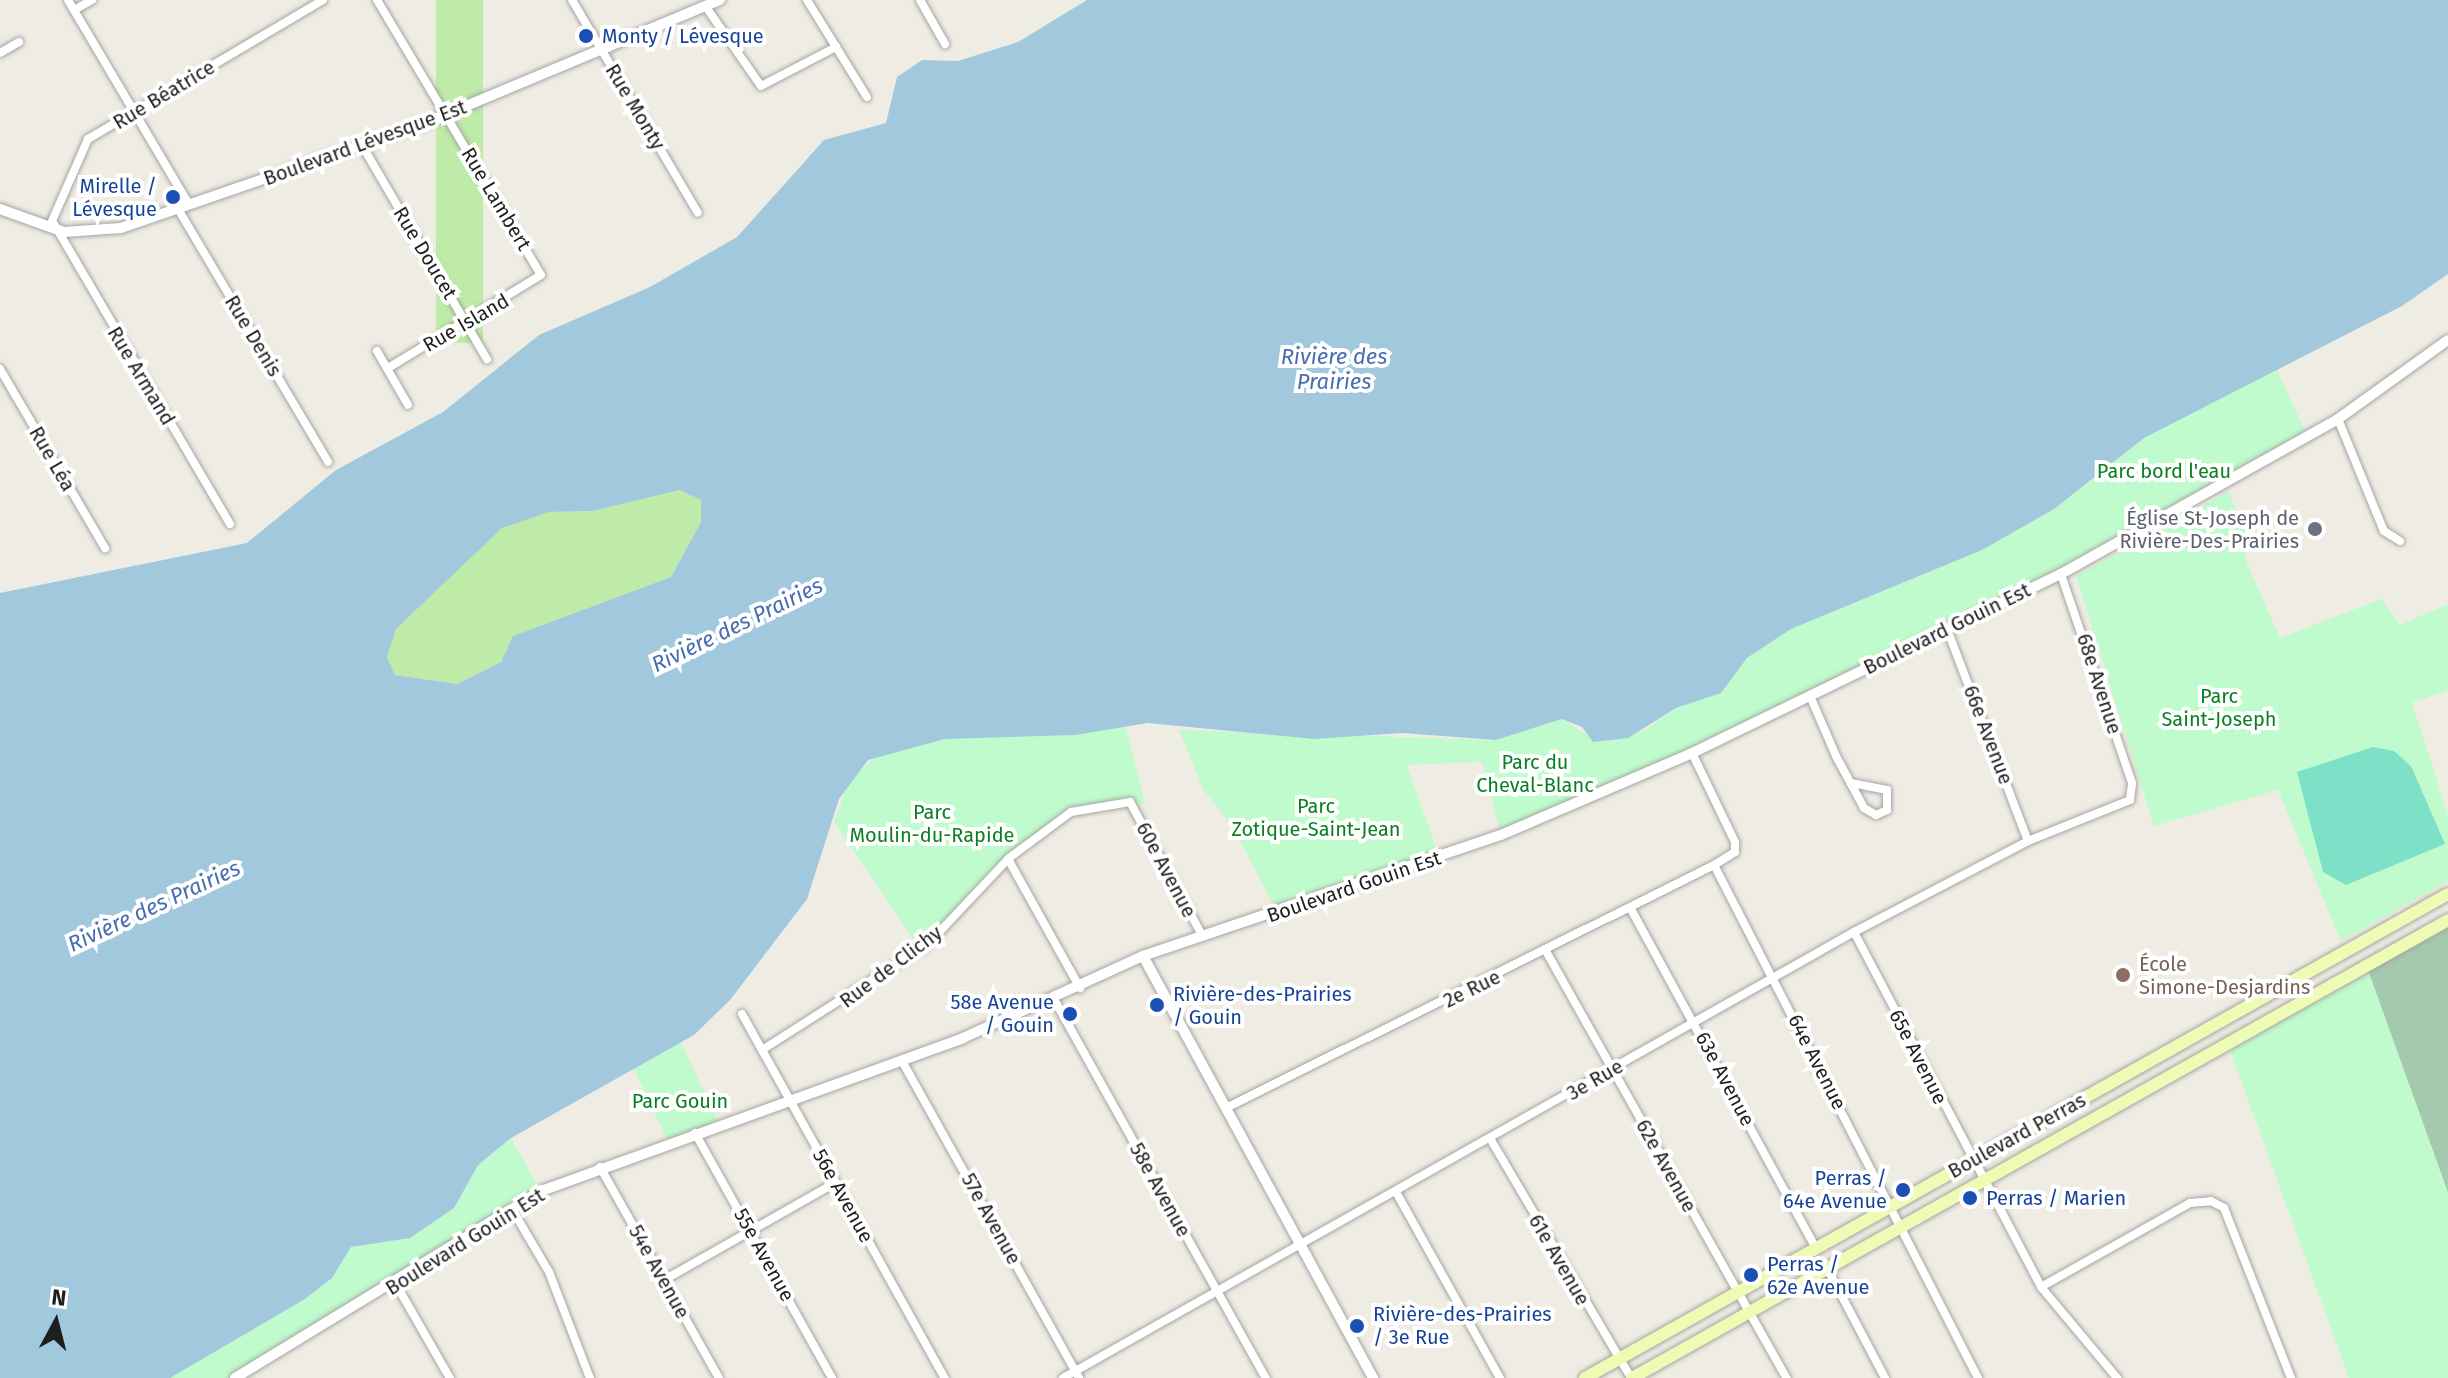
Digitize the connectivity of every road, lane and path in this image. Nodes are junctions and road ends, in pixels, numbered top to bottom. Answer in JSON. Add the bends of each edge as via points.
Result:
{"nodes":[{"id":1,"x":68,"y":0,"type":"edge"},
{"id":2,"x":92,"y":0,"type":"edge"},
{"id":3,"x":323,"y":0,"type":"edge"},
{"id":4,"x":377,"y":0,"type":"edge"},
{"id":5,"x":572,"y":0,"type":"edge"},
{"id":6,"x":720,"y":0,"type":"edge"},
{"id":7,"x":807,"y":0,"type":"edge"},
{"id":8,"x":920,"y":0,"type":"edge"},
{"id":9,"x":706,"y":7,"type":"junction"},
{"id":10,"x":74,"y":10,"type":"junction"},
{"id":11,"x":19,"y":42,"type":"dead end"},
{"id":12,"x":945,"y":44,"type":"dead end"},
{"id":13,"x":836,"y":47,"type":"junction"},
{"id":14,"x":602,"y":51,"type":"junction"},
{"id":15,"x":0,"y":53,"type":"edge"},
{"id":16,"x":867,"y":97,"type":"dead end"},
{"id":17,"x":134,"y":112,"type":"junction"},
{"id":18,"x":446,"y":115,"type":"junction"},
{"id":19,"x":363,"y":147,"type":"junction"},
{"id":20,"x":189,"y":205,"type":"junction"},
{"id":21,"x":0,"y":209,"type":"edge"},
{"id":22,"x":178,"y":209,"type":"junction"},
{"id":23,"x":698,"y":213,"type":"dead end"},
{"id":24,"x":52,"y":228,"type":"junction"},
{"id":25,"x":541,"y":275,"type":"joint"},
{"id":26,"x":466,"y":323,"type":"junction"},
{"id":27,"x":2448,"y":340,"type":"edge"},
{"id":28,"x":377,"y":351,"type":"dead end"},
{"id":29,"x":487,"y":359,"type":"dead end"},
{"id":30,"x":388,"y":368,"type":"junction"},
{"id":31,"x":0,"y":369,"type":"edge"},
{"id":32,"x":408,"y":405,"type":"dead end"},
{"id":33,"x":2338,"y":419,"type":"junction"},
{"id":34,"x":328,"y":462,"type":"dead end"},
{"id":35,"x":230,"y":524,"type":"dead end"},
{"id":36,"x":2400,"y":541,"type":"dead end"},
{"id":37,"x":105,"y":548,"type":"dead end"},
{"id":38,"x":2061,"y":574,"type":"junction"},
{"id":39,"x":1947,"y":629,"type":"junction"},
{"id":40,"x":1810,"y":696,"type":"junction"},
{"id":41,"x":1692,"y":753,"type":"junction"},
{"id":42,"x":1851,"y":783,"type":"junction"},
{"id":43,"x":2133,"y":796,"type":"joint"},
{"id":44,"x":1130,"y":802,"type":"joint"},
{"id":45,"x":2028,"y":841,"type":"junction"},
{"id":46,"x":1008,"y":859,"type":"junction"},
{"id":47,"x":1714,"y":865,"type":"junction"},
{"id":48,"x":2448,"y":894,"type":"edge"},
{"id":49,"x":1632,"y":911,"type":"junction"},
{"id":50,"x":2448,"y":920,"type":"edge"},
{"id":51,"x":1854,"y":932,"type":"junction"},
{"id":52,"x":1203,"y":937,"type":"junction"},
{"id":53,"x":1547,"y":953,"type":"junction"},
{"id":54,"x":1143,"y":956,"type":"junction"},
{"id":55,"x":1773,"y":978,"type":"junction"},
{"id":56,"x":1080,"y":988,"type":"junction"},
{"id":57,"x":1055,"y":1001,"type":"junction"},
{"id":58,"x":742,"y":1014,"type":"dead end"},
{"id":59,"x":1694,"y":1022,"type":"junction"},
{"id":60,"x":762,"y":1050,"type":"junction"},
{"id":61,"x":902,"y":1061,"type":"junction"},
{"id":62,"x":1612,"y":1070,"type":"junction"},
{"id":63,"x":789,"y":1099,"type":"junction"},
{"id":64,"x":1226,"y":1108,"type":"junction"},
{"id":65,"x":695,"y":1133,"type":"junction"},
{"id":66,"x":1491,"y":1140,"type":"junction"},
{"id":67,"x":1972,"y":1162,"type":"junction"},
{"id":68,"x":600,"y":1167,"type":"junction"},
{"id":69,"x":1982,"y":1182,"type":"junction"},
{"id":70,"x":835,"y":1183,"type":"junction"},
{"id":71,"x":1396,"y":1192,"type":"junction"},
{"id":72,"x":1891,"y":1206,"type":"junction"},
{"id":73,"x":512,"y":1209,"type":"junction"},
{"id":74,"x":1902,"y":1226,"type":"junction"},
{"id":75,"x":750,"y":1230,"type":"junction"},
{"id":76,"x":1300,"y":1244,"type":"junction"},
{"id":77,"x":1816,"y":1248,"type":"junction"},
{"id":78,"x":1827,"y":1268,"type":"junction"},
{"id":79,"x":664,"y":1280,"type":"junction"},
{"id":80,"x":397,"y":1286,"type":"junction"},
{"id":81,"x":2041,"y":1287,"type":"junction"},
{"id":82,"x":1217,"y":1292,"type":"junction"},
{"id":83,"x":1737,"y":1293,"type":"junction"},
{"id":84,"x":1748,"y":1312,"type":"junction"},
{"id":85,"x":1618,"y":1359,"type":"junction"},
{"id":86,"x":1077,"y":1374,"type":"edge"},
{"id":87,"x":235,"y":1378,"type":"edge"},
{"id":88,"x":450,"y":1378,"type":"edge"},
{"id":89,"x":590,"y":1378,"type":"edge"},
{"id":90,"x":719,"y":1378,"type":"edge"},
{"id":91,"x":832,"y":1378,"type":"edge"},
{"id":92,"x":945,"y":1378,"type":"edge"},
{"id":93,"x":1063,"y":1378,"type":"edge"},
{"id":94,"x":1266,"y":1378,"type":"edge"},
{"id":95,"x":1373,"y":1378,"type":"edge"},
{"id":96,"x":1500,"y":1378,"type":"edge"},
{"id":97,"x":1585,"y":1378,"type":"edge"},
{"id":98,"x":1632,"y":1378,"type":"edge"},
{"id":99,"x":1786,"y":1378,"type":"edge"},
{"id":100,"x":1885,"y":1378,"type":"edge"},
{"id":101,"x":1978,"y":1378,"type":"edge"},
{"id":102,"x":2117,"y":1378,"type":"edge"},
{"id":103,"x":2291,"y":1378,"type":"edge"}],
"edges":[{"from":1,"to":10,"type":"street"},
{"from":2,"to":10,"type":"street"},
{"from":3,"to":17,"type":"street","name":"Rue Béatrice"},
{"from":4,"to":18,"type":"street","name":"Rue Lambert"},
{"from":5,"to":14,"type":"street","name":"Rue Monty"},
{"from":6,"to":9,"type":"street","name":"Boulevard Lévesque Est"},
{"from":7,"to":13,"type":"street"},
{"from":8,"to":12,"type":"street"},
{"from":9,"to":13,"type":"street","via":[[761,86]]},
{"from":9,"to":14,"type":"street","name":"Boulevard Lévesque Est"},
{"from":10,"to":17,"type":"street"},
{"from":11,"to":15,"type":"street"},
{"from":13,"to":16,"type":"street"},
{"from":14,"to":18,"type":"street","name":"Boulevard Lévesque Est"},
{"from":14,"to":23,"type":"street","name":"Rue Monty"},
{"from":17,"to":20,"type":"street"},
{"from":17,"to":24,"type":"street","name":"Rue Béatrice","via":[[80,146]]},
{"from":18,"to":19,"type":"street","name":"Boulevard Lévesque Est"},
{"from":18,"to":25,"type":"street","name":"Rue Lambert"},
{"from":19,"to":20,"type":"street","name":"Boulevard Lévesque Est"},
{"from":19,"to":26,"type":"street","name":"Rue Doucet"},
{"from":20,"to":22,"type":"street","name":"Boulevard Lévesque Est"},
{"from":21,"to":24,"type":"street","name":"Boulevard Lévesque Est"},
{"from":22,"to":24,"type":"street","name":"Boulevard Lévesque Est","via":[[99,232]]},
{"from":22,"to":34,"type":"street","name":"Rue Denis"},
{"from":24,"to":35,"type":"street","name":"Rue Armand"},
{"from":25,"to":26,"type":"street","name":"Rue Island"},
{"from":26,"to":29,"type":"street","name":"Rue Doucet"},
{"from":26,"to":30,"type":"street","name":"Rue Island"},
{"from":27,"to":33,"type":"street","name":"Boulevard Gouin Est"},
{"from":28,"to":30,"type":"street"},
{"from":30,"to":32,"type":"street"},
{"from":31,"to":37,"type":"street","name":"Rue Léa"},
{"from":33,"to":36,"type":"street","via":[[2384,531]]},
{"from":33,"to":38,"type":"street","name":"Boulevard Gouin Est"},
{"from":38,"to":39,"type":"street","name":"Boulevard Gouin Est"},
{"from":38,"to":43,"type":"street","name":"68e Avenue"},
{"from":39,"to":40,"type":"street","name":"Boulevard Gouin Est"},
{"from":39,"to":45,"type":"street","name":"66e Avenue"},
{"from":40,"to":41,"type":"street","name":"Boulevard Gouin Est"},
{"from":40,"to":42,"type":"street"},
{"from":41,"to":47,"type":"street","via":[[1735,842],[1735,852]]},
{"from":41,"to":52,"type":"street","name":"Boulevard Gouin Est","via":[[1501,835]]},
{"from":42,"to":42,"type":"street","via":[[1864,808],[1887,810],[1887,790]]},
{"from":43,"to":45,"type":"street","name":"3e Rue"},
{"from":44,"to":46,"type":"street","name":"Rue de Clichy","via":[[1071,812]]},
{"from":44,"to":52,"type":"street","name":"60e Avenue"},
{"from":45,"to":51,"type":"street","name":"3e Rue"},
{"from":46,"to":56,"type":"street"},
{"from":46,"to":60,"type":"street","name":"Rue de Clichy","via":[[928,944]]},
{"from":47,"to":49,"type":"street","name":"2e Rue"},
{"from":47,"to":55,"type":"street","name":"64e Avenue"},
{"from":48,"to":67,"type":"main road","name":"Boulevard Perras"},
{"from":49,"to":53,"type":"street","name":"2e Rue"},
{"from":49,"to":59,"type":"street","name":"63e Avenue"},
{"from":50,"to":69,"type":"main road","name":"Boulevard Perras"},
{"from":51,"to":55,"type":"street","name":"3e Rue"},
{"from":51,"to":67,"type":"street","name":"65e Avenue"},
{"from":52,"to":54,"type":"street","name":"Boulevard Gouin Est"},
{"from":53,"to":62,"type":"street","name":"62e Avenue"},
{"from":53,"to":64,"type":"street","name":"2e Rue"},
{"from":54,"to":56,"type":"street","name":"Boulevard Gouin Est"},
{"from":54,"to":64,"type":"street"},
{"from":55,"to":59,"type":"street","name":"3e Rue"},
{"from":55,"to":72,"type":"street","name":"64e Avenue"},
{"from":56,"to":57,"type":"street","name":"Boulevard Gouin Est"},
{"from":57,"to":61,"type":"street","name":"Boulevard Gouin Est"},
{"from":57,"to":82,"type":"street","name":"58e Avenue"},
{"from":58,"to":60,"type":"street","name":"56e Avenue"},
{"from":59,"to":62,"type":"street","name":"3e Rue"},
{"from":59,"to":77,"type":"street","name":"63e Avenue"},
{"from":60,"to":63,"type":"street","name":"56e Avenue"},
{"from":61,"to":63,"type":"street","name":"Boulevard Gouin Est"},
{"from":61,"to":86,"type":"street","name":"57e Avenue"},
{"from":62,"to":66,"type":"street","name":"3e Rue"},
{"from":62,"to":83,"type":"street","name":"62e Avenue"},
{"from":63,"to":65,"type":"street","name":"Boulevard Gouin Est"},
{"from":63,"to":70,"type":"street","name":"56e Avenue"},
{"from":64,"to":76,"type":"street"},
{"from":65,"to":68,"type":"street","name":"Boulevard Gouin Est"},
{"from":65,"to":75,"type":"street","name":"55e Avenue"},
{"from":66,"to":71,"type":"street","name":"3e Rue"},
{"from":66,"to":85,"type":"street","name":"61e Avenue"},
{"from":67,"to":69,"type":"street","name":"65e Avenue"},
{"from":67,"to":72,"type":"main road","name":"Boulevard Perras"},
{"from":68,"to":73,"type":"street","name":"Boulevard Gouin Est"},
{"from":68,"to":79,"type":"street","name":"54e Avenue"},
{"from":69,"to":74,"type":"main road","name":"Boulevard Perras"},
{"from":69,"to":81,"type":"street","name":"65e Avenue"},
{"from":70,"to":75,"type":"street"},
{"from":70,"to":92,"type":"street","name":"56e Avenue"},
{"from":71,"to":76,"type":"street","name":"3e Rue"},
{"from":71,"to":96,"type":"street"},
{"from":72,"to":74,"type":"street","name":"64e Avenue"},
{"from":72,"to":77,"type":"main road","name":"Boulevard Perras"},
{"from":73,"to":80,"type":"street","name":"Boulevard Gouin Est"},
{"from":73,"to":89,"type":"street","via":[[549,1272]]},
{"from":74,"to":78,"type":"main road","name":"Boulevard Perras"},
{"from":74,"to":101,"type":"street","name":"64e Avenue"},
{"from":75,"to":79,"type":"street"},
{"from":75,"to":91,"type":"street","name":"55e Avenue"},
{"from":76,"to":82,"type":"street","name":"3e Rue"},
{"from":76,"to":95,"type":"street"},
{"from":77,"to":83,"type":"main road","name":"Boulevard Perras"},
{"from":78,"to":84,"type":"main road","name":"Boulevard Perras"},
{"from":78,"to":100,"type":"street"},
{"from":79,"to":90,"type":"street","name":"54e Avenue"},
{"from":80,"to":87,"type":"street","name":"Boulevard Gouin Est"},
{"from":80,"to":88,"type":"street"},
{"from":81,"to":102,"type":"street","name":"65e Avenue"},
{"from":81,"to":103,"type":"street","via":[[2190,1203],[2211,1201],[2224,1208]]},
{"from":82,"to":86,"type":"street","name":"3e Rue"},
{"from":82,"to":94,"type":"street","name":"58e Avenue"},
{"from":83,"to":84,"type":"street","name":"62e Avenue"},
{"from":83,"to":85,"type":"main road","name":"Boulevard Perras"},
{"from":84,"to":98,"type":"main road","name":"Boulevard Perras"},
{"from":84,"to":99,"type":"street","name":"62e Avenue"},
{"from":85,"to":97,"type":"main road","name":"Boulevard Perras"},
{"from":85,"to":98,"type":"street","name":"61e Avenue"},
{"from":86,"to":93,"type":"street","name":"3e Rue"}]}
